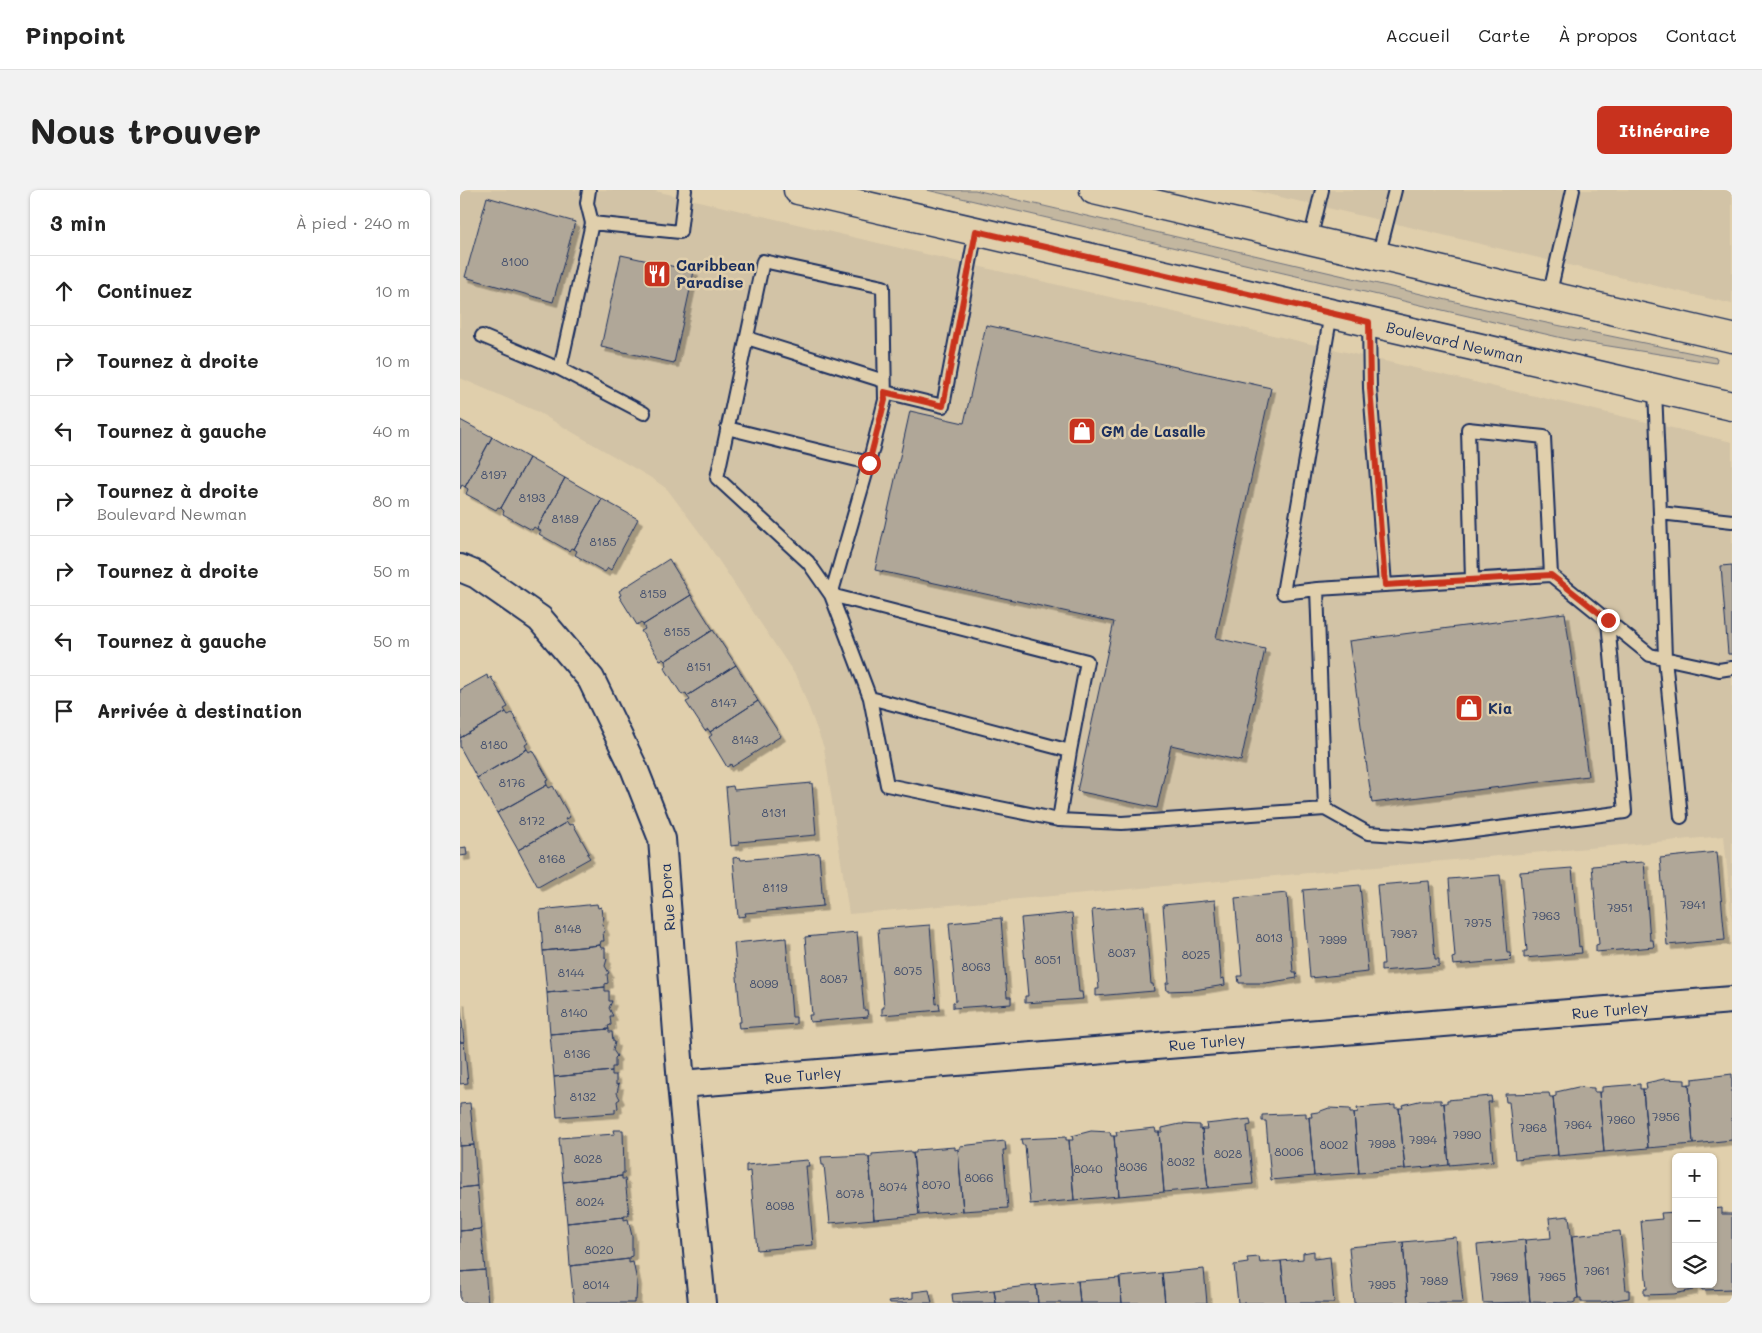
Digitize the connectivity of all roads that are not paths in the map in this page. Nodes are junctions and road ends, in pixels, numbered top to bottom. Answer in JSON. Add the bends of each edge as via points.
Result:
{"nodes":[{"id":1,"x":589,"y":190,"type":"edge"},
{"id":2,"x":685,"y":190,"type":"edge"},
{"id":3,"x":798,"y":190,"type":"edge"},
{"id":4,"x":1094,"y":190,"type":"edge"},
{"id":5,"x":1322,"y":190,"type":"edge"},
{"id":6,"x":1395,"y":190,"type":"edge"},
{"id":7,"x":1573,"y":190,"type":"edge"},
{"id":8,"x":592,"y":222,"type":"junction"},
{"id":9,"x":976,"y":231,"type":"junction"},
{"id":10,"x":1310,"y":240,"type":"junction"},
{"id":11,"x":1378,"y":257,"type":"junction"},
{"id":12,"x":1549,"y":297,"type":"junction"},
{"id":13,"x":1331,"y":314,"type":"junction"},
{"id":14,"x":1369,"y":322,"type":"junction"},
{"id":15,"x":482,"y":336,"type":"dead end"},
{"id":16,"x":746,"y":338,"type":"junction"},
{"id":17,"x":1732,"y":338,"type":"edge"},
{"id":18,"x":560,"y":369,"type":"junction"},
{"id":19,"x":884,"y":386,"type":"junction"},
{"id":20,"x":1655,"y":389,"type":"junction"},
{"id":21,"x":1732,"y":406,"type":"edge"},
{"id":22,"x":644,"y":413,"type":"dead end"},
{"id":23,"x":727,"y":428,"type":"junction"},
{"id":24,"x":869,"y":463,"type":"junction"},
{"id":25,"x":1660,"y":513,"type":"junction"},
{"id":26,"x":1732,"y":521,"type":"edge"},
{"id":27,"x":460,"y":568,"type":"edge"},
{"id":28,"x":1551,"y":575,"type":"junction"},
{"id":29,"x":1472,"y":580,"type":"junction"},
{"id":30,"x":1385,"y":585,"type":"junction"},
{"id":31,"x":1317,"y":589,"type":"junction"},
{"id":32,"x":830,"y":595,"type":"junction"},
{"id":33,"x":1608,"y":620,"type":"junction"},
{"id":34,"x":1665,"y":658,"type":"junction"},
{"id":35,"x":1732,"y":668,"type":"edge"},
{"id":36,"x":870,"y":698,"type":"junction"},
{"id":37,"x":1070,"y":751,"type":"junction"},
{"id":38,"x":1325,"y":809,"type":"junction"},
{"id":39,"x":1681,"y":817,"type":"dead end"},
{"id":40,"x":1059,"y":820,"type":"junction"},
{"id":41,"x":1732,"y":1000,"type":"edge"},
{"id":42,"x":681,"y":1084,"type":"junction"},
{"id":43,"x":702,"y":1303,"type":"edge"}],
"edges":[{"from":1,"to":8,"type":"lane","via":[[587,203]]},
{"from":2,"to":8,"type":"lane","via":[[680,232]]},
{"from":3,"to":9,"type":"main road","name":"Boulevard Newman"},
{"from":4,"to":10,"type":"main road"},
{"from":5,"to":10,"type":"lane"},
{"from":6,"to":11,"type":"lane"},
{"from":7,"to":12,"type":"lane"},
{"from":8,"to":18,"type":"lane"},
{"from":9,"to":13,"type":"main road","name":"Boulevard Newman"},
{"from":9,"to":19,"type":"lane","via":[[943,406]]},
{"from":10,"to":11,"type":"main road"},
{"from":11,"to":12,"type":"main road"},
{"from":12,"to":17,"type":"main road"},
{"from":13,"to":14,"type":"main road","name":"Boulevard Newman"},
{"from":13,"to":31,"type":"lane","via":[[1283,593]]},
{"from":14,"to":20,"type":"main road","name":"Boulevard Newman"},
{"from":14,"to":30,"type":"lane","via":[[1370,388]]},
{"from":15,"to":18,"type":"lane"},
{"from":16,"to":19,"type":"lane"},
{"from":16,"to":19,"type":"lane","via":[[763,261],[883,287]]},
{"from":16,"to":23,"type":"lane"},
{"from":18,"to":22,"type":"lane"},
{"from":19,"to":24,"type":"lane","via":[[885,400]]},
{"from":20,"to":21,"type":"main road","name":"Boulevard Newman"},
{"from":20,"to":25,"type":"lane"},
{"from":23,"to":24,"type":"lane"},
{"from":23,"to":32,"type":"lane","via":[[717,478],[808,562]]},
{"from":24,"to":32,"type":"lane"},
{"from":25,"to":26,"type":"lane"},
{"from":25,"to":34,"type":"lane"},
{"from":27,"to":42,"type":"street","name":"Rue Dora","via":[[476,575],[540,619],[591,679],[634,768],[662,839]]},
{"from":28,"to":29,"type":"lane"},
{"from":28,"to":29,"type":"lane","via":[[1544,437],[1468,428]]},
{"from":28,"to":33,"type":"lane"},
{"from":29,"to":30,"type":"lane"},
{"from":30,"to":31,"type":"lane"},
{"from":31,"to":38,"type":"lane"},
{"from":32,"to":36,"type":"lane"},
{"from":32,"to":37,"type":"lane","via":[[1087,661]]},
{"from":33,"to":34,"type":"lane","via":[[1650,655]]},
{"from":33,"to":38,"type":"lane","via":[[1625,812],[1426,837],[1368,833]]},
{"from":34,"to":35,"type":"lane","via":[[1719,670]]},
{"from":34,"to":39,"type":"lane"},
{"from":36,"to":37,"type":"lane"},
{"from":36,"to":40,"type":"lane","via":[[887,785]]},
{"from":37,"to":40,"type":"lane"},
{"from":38,"to":40,"type":"lane","via":[[1122,823]]},
{"from":41,"to":42,"type":"street","name":"Rue Turley"},
{"from":42,"to":43,"type":"street","name":"Rue Dora"}]}
